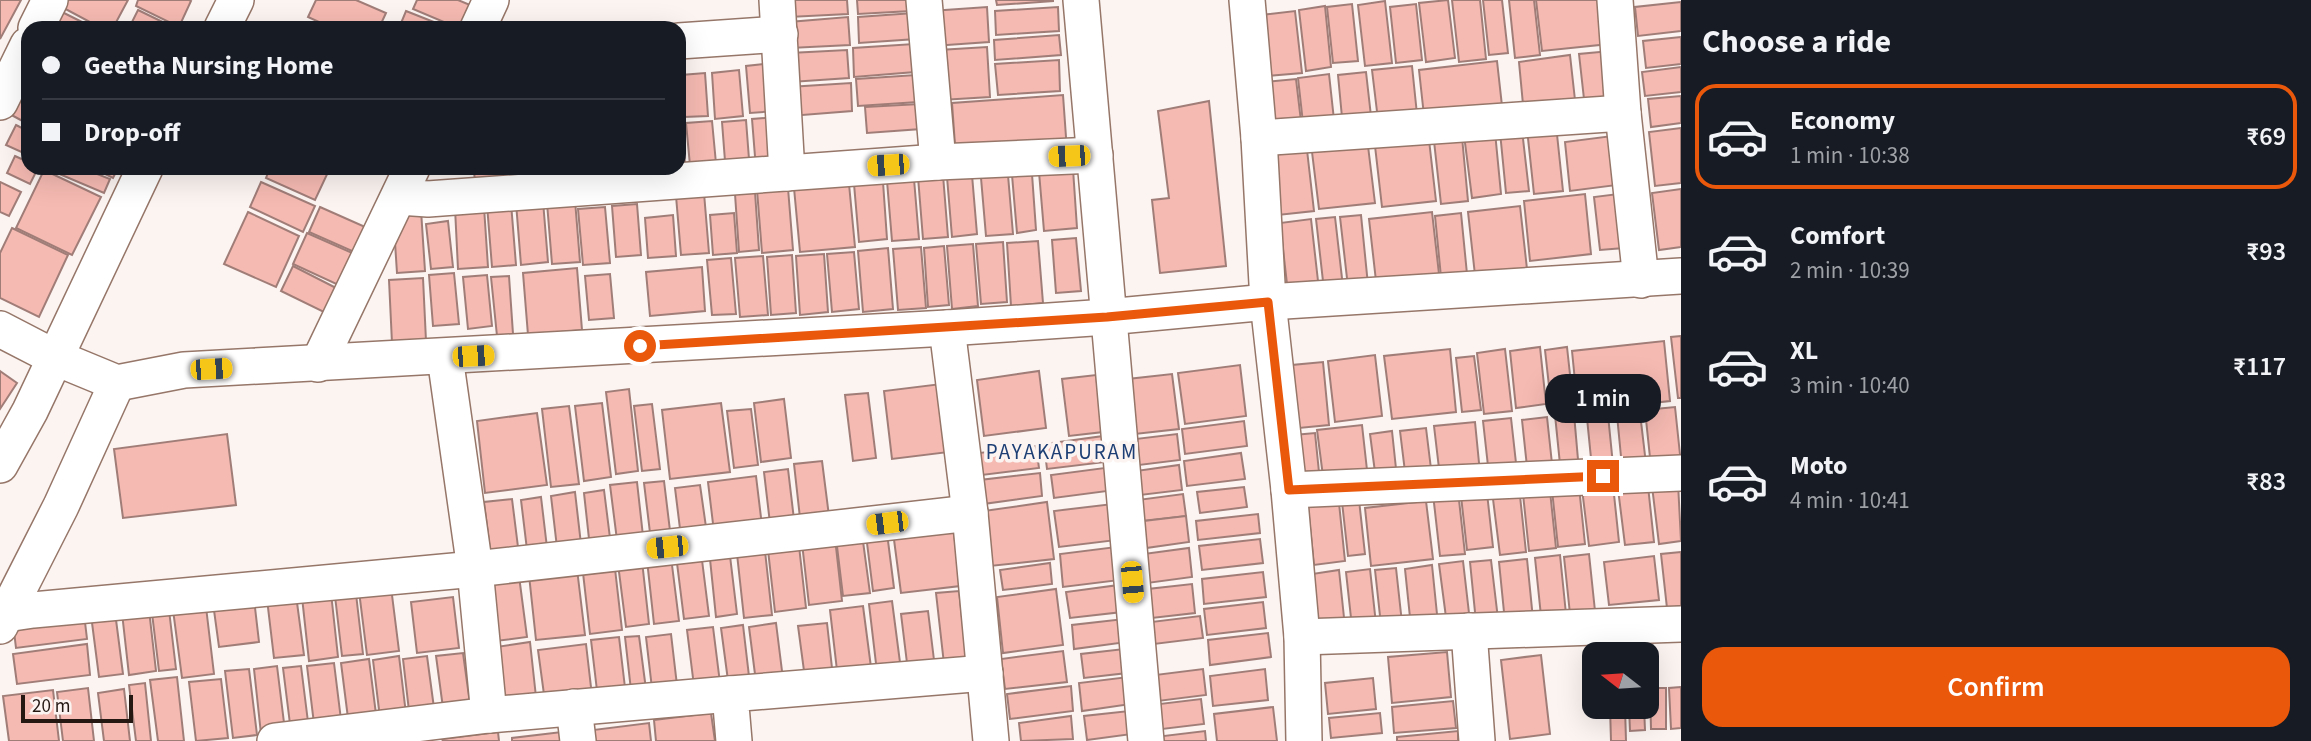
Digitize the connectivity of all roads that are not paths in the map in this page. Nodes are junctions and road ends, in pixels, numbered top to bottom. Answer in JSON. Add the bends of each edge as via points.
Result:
{"nodes":[{"id":1,"x":50,"y":0,"type":"edge"},
{"id":2,"x":236,"y":0,"type":"edge"},
{"id":3,"x":491,"y":0,"type":"edge"},
{"id":4,"x":924,"y":0,"type":"edge"},
{"id":5,"x":1081,"y":0,"type":"edge"},
{"id":6,"x":1615,"y":0,"type":"edge"},
{"id":7,"x":1256,"y":1,"type":"edge"},
{"id":8,"x":779,"y":17,"type":"edge"},
{"id":9,"x":40,"y":21,"type":"edge"},
{"id":10,"x":226,"y":21,"type":"edge"},
{"id":11,"x":481,"y":21,"type":"edge"},
{"id":12,"x":686,"y":39,"type":"edge"},
{"id":13,"x":21,"y":59,"type":"edge"},
{"id":14,"x":0,"y":102,"type":"edge"},
{"id":15,"x":1623,"y":113,"type":"junction"},
{"id":16,"x":1259,"y":138,"type":"junction"},
{"id":17,"x":1095,"y":155,"type":"junction"},
{"id":18,"x":938,"y":162,"type":"junction"},
{"id":19,"x":787,"y":173,"type":"junction"},
{"id":20,"x":142,"y":175,"type":"edge"},
{"id":21,"x":405,"y":182,"type":"edge"},
{"id":22,"x":1681,"y":276,"type":"edge"},
{"id":23,"x":1641,"y":280,"type":"junction"},
{"id":24,"x":1268,"y":302,"type":"junction"},
{"id":25,"x":1107,"y":317,"type":"junction"},
{"id":26,"x":947,"y":328,"type":"junction"},
{"id":27,"x":0,"y":329,"type":"edge"},
{"id":28,"x":445,"y":357,"type":"junction"},
{"id":29,"x":54,"y":358,"type":"junction"},
{"id":30,"x":318,"y":364,"type":"junction"},
{"id":31,"x":117,"y":383,"type":"junction"},
{"id":32,"x":0,"y":465,"type":"edge"},
{"id":33,"x":1681,"y":472,"type":"edge"},
{"id":34,"x":1289,"y":490,"type":"junction"},
{"id":35,"x":970,"y":513,"type":"junction"},
{"id":36,"x":475,"y":569,"type":"junction"},
{"id":37,"x":3,"y":620,"type":"edge"},
{"id":38,"x":1681,"y":624,"type":"edge"},
{"id":39,"x":1469,"y":631,"type":"junction"},
{"id":40,"x":1302,"y":637,"type":"junction"},
{"id":41,"x":985,"y":673,"type":"junction"},
{"id":42,"x":730,"y":694,"type":"junction"},
{"id":43,"x":489,"y":715,"type":"junction"},
{"id":44,"x":576,"y":724,"type":"edge"},
{"id":45,"x":434,"y":731,"type":"edge"},
{"id":46,"x":281,"y":741,"type":"edge"},
{"id":47,"x":734,"y":741,"type":"edge"},
{"id":48,"x":991,"y":741,"type":"edge"},
{"id":49,"x":1146,"y":741,"type":"edge"},
{"id":50,"x":1304,"y":741,"type":"edge"},
{"id":51,"x":1477,"y":741,"type":"edge"}],
"edges":[{"from":1,"to":9,"type":"street"},
{"from":2,"to":10,"type":"street"},
{"from":3,"to":11,"type":"street"},
{"from":4,"to":18,"type":"street"},
{"from":5,"to":17,"type":"street"},
{"from":6,"to":15,"type":"street"},
{"from":7,"to":16,"type":"street"},
{"from":8,"to":12,"type":"street"},
{"from":8,"to":19,"type":"street"},
{"from":13,"to":14,"type":"street"},
{"from":15,"to":16,"type":"street"},
{"from":15,"to":23,"type":"street"},
{"from":16,"to":24,"type":"street"},
{"from":17,"to":18,"type":"street"},
{"from":17,"to":25,"type":"street"},
{"from":18,"to":19,"type":"street"},
{"from":19,"to":21,"type":"street","via":[[428,199]]},
{"from":20,"to":29,"type":"street"},
{"from":21,"to":30,"type":"street"},
{"from":22,"to":23,"type":"street"},
{"from":23,"to":24,"type":"street"},
{"from":24,"to":25,"type":"street"},
{"from":24,"to":34,"type":"street"},
{"from":25,"to":26,"type":"street"},
{"from":25,"to":49,"type":"street"},
{"from":26,"to":28,"type":"street"},
{"from":26,"to":35,"type":"street"},
{"from":27,"to":29,"type":"street"},
{"from":28,"to":30,"type":"street"},
{"from":28,"to":36,"type":"street"},
{"from":29,"to":31,"type":"street"},
{"from":29,"to":32,"type":"street"},
{"from":30,"to":31,"type":"street","via":[[184,370]]},
{"from":31,"to":37,"type":"street"},
{"from":33,"to":34,"type":"street"},
{"from":34,"to":40,"type":"street"},
{"from":35,"to":36,"type":"street"},
{"from":35,"to":41,"type":"street"},
{"from":36,"to":37,"type":"street","via":[[33,610]]},
{"from":36,"to":43,"type":"street"},
{"from":38,"to":39,"type":"street"},
{"from":39,"to":40,"type":"street"},
{"from":39,"to":51,"type":"street"},
{"from":40,"to":50,"type":"street"},
{"from":41,"to":42,"type":"street"},
{"from":41,"to":48,"type":"street"},
{"from":42,"to":44,"type":"street"},
{"from":42,"to":47,"type":"street"},
{"from":43,"to":44,"type":"street"},
{"from":43,"to":45,"type":"street"},
{"from":45,"to":46,"type":"street"}]}
